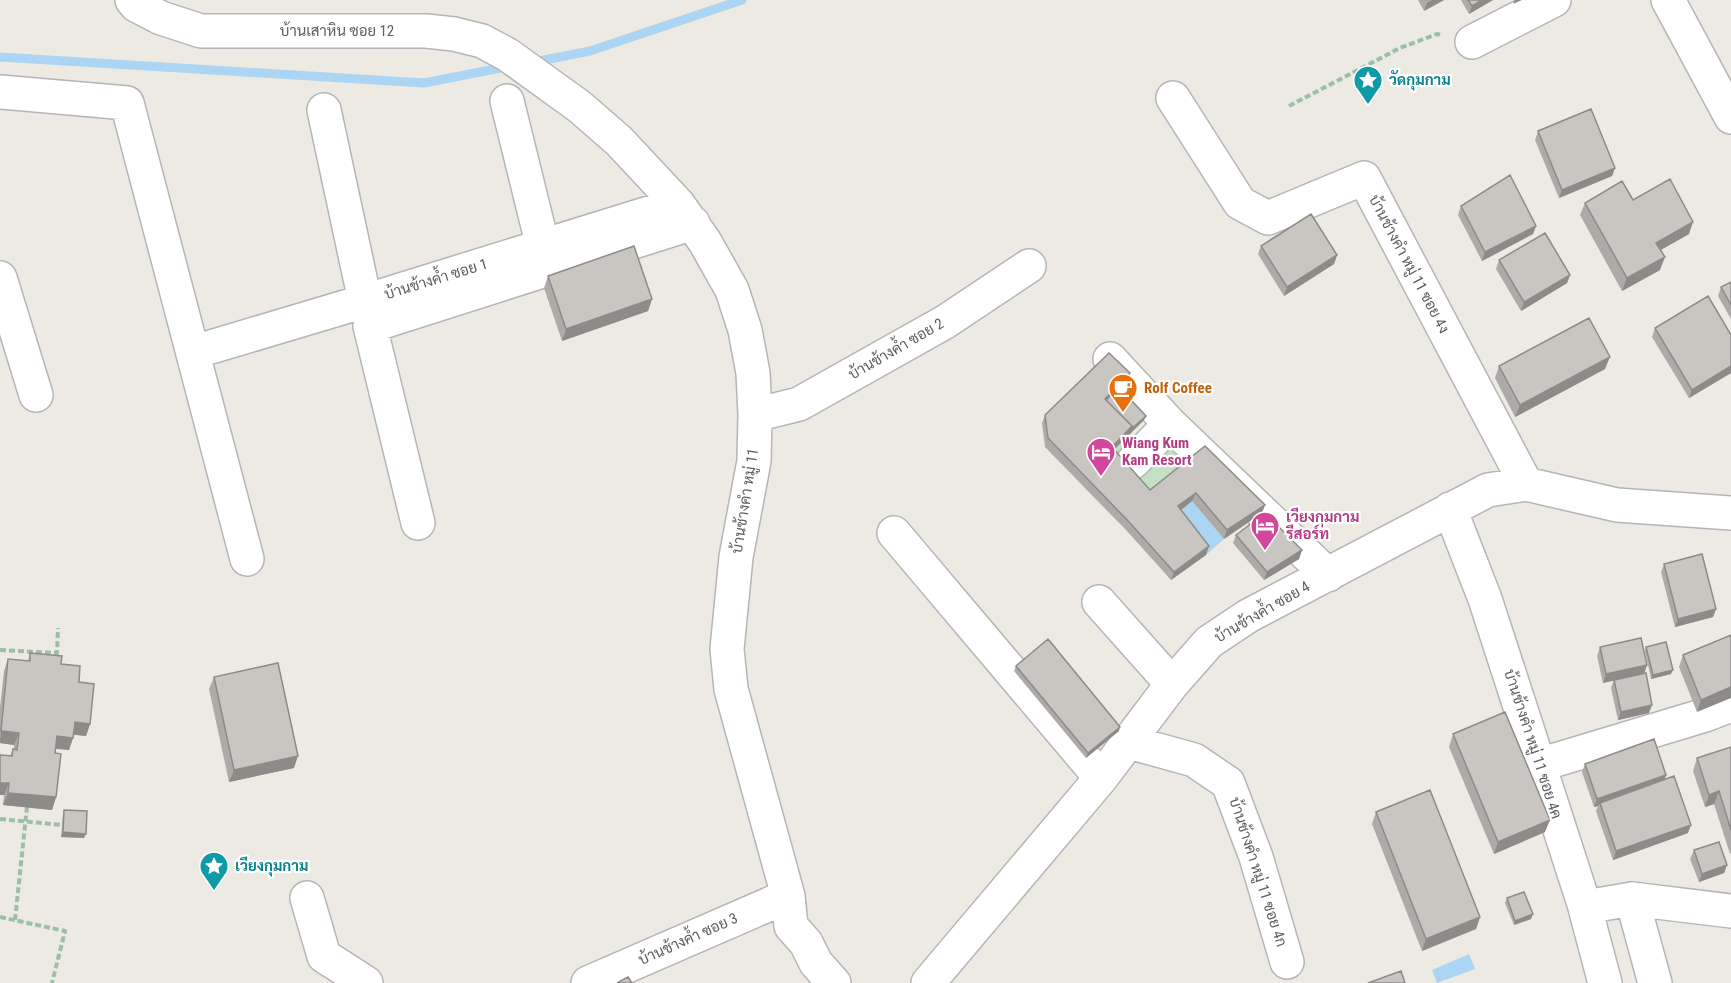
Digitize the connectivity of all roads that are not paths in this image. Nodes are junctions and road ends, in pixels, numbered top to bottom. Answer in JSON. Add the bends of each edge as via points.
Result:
{"nodes":[{"id":1,"x":132,"y":0,"type":"edge"},
{"id":2,"x":1554,"y":0,"type":"edge"},
{"id":3,"x":1668,"y":0,"type":"edge"},
{"id":4,"x":1472,"y":42,"type":"road end"},
{"id":5,"x":538,"y":77,"type":"joint"},
{"id":6,"x":0,"y":92,"type":"edge"},
{"id":7,"x":1173,"y":98,"type":"dead end"},
{"id":8,"x":507,"y":101,"type":"dead end"},
{"id":9,"x":324,"y":110,"type":"dead end"},
{"id":10,"x":1731,"y":117,"type":"edge"},
{"id":11,"x":685,"y":214,"type":"junction"},
{"id":12,"x":543,"y":247,"type":"junction"},
{"id":13,"x":1029,"y":266,"type":"dead end"},
{"id":14,"x":0,"y":278,"type":"edge"},
{"id":15,"x":365,"y":301,"type":"junction"},
{"id":16,"x":194,"y":352,"type":"junction"},
{"id":17,"x":1110,"y":359,"type":"edge"},
{"id":18,"x":36,"y":394,"type":"dead end"},
{"id":19,"x":755,"y":415,"type":"junction"},
{"id":20,"x":1170,"y":424,"type":"junction"},
{"id":21,"x":1134,"y":462,"type":"dead end"},
{"id":22,"x":1526,"y":484,"type":"junction"},
{"id":23,"x":1450,"y":509,"type":"junction"},
{"id":24,"x":1731,"y":513,"type":"edge"},
{"id":25,"x":418,"y":523,"type":"dead end"},
{"id":26,"x":894,"y":533,"type":"dead end"},
{"id":27,"x":247,"y":558,"type":"dead end"},
{"id":28,"x":1328,"y":575,"type":"junction"},
{"id":29,"x":1099,"y":602,"type":"dead end"},
{"id":30,"x":1172,"y":684,"type":"junction"},
{"id":31,"x":1731,"y":705,"type":"edge"},
{"id":32,"x":1129,"y":742,"type":"junction"},
{"id":33,"x":1539,"y":765,"type":"junction"},
{"id":34,"x":1101,"y":778,"type":"junction"},
{"id":35,"x":788,"y":896,"type":"junction"},
{"id":36,"x":308,"y":898,"type":"dead end"},
{"id":37,"x":1632,"y":899,"type":"junction"},
{"id":38,"x":1584,"y":904,"type":"junction"},
{"id":39,"x":1731,"y":911,"type":"edge"},
{"id":40,"x":1287,"y":962,"type":"dead end"},
{"id":41,"x":366,"y":983,"type":"edge"},
{"id":42,"x":588,"y":983,"type":"edge"},
{"id":43,"x":834,"y":983,"type":"edge"},
{"id":44,"x":928,"y":983,"type":"edge"},
{"id":45,"x":1605,"y":983,"type":"edge"},
{"id":46,"x":1655,"y":983,"type":"edge"}],
"edges":[{"from":1,"to":5,"type":"street","name":"บ้านเสาหิน ซอย 12","via":[[161,18],[201,31],[454,34],[482,41]]},
{"from":2,"to":4,"type":"street"},
{"from":3,"to":10,"type":"street"},
{"from":5,"to":11,"type":"street","name":"บ้านช้างคำ หมู่ 11","via":[[619,141]]},
{"from":6,"to":16,"type":"street","via":[[128,103]]},
{"from":7,"to":22,"type":"street","name":"บ้านช้างคำ หมู่ 11 ซอย 4ง","via":[[1240,203],[1268,218],[1364,178]]},
{"from":8,"to":12,"type":"street"},
{"from":9,"to":15,"type":"street"},
{"from":11,"to":12,"type":"street","name":"บ้านช้างค้ำ ซอย 1"},
{"from":11,"to":19,"type":"street","name":"บ้านช้างคำ หมู่ 11","via":[[732,290],[753,373]]},
{"from":11,"to":25,"type":"street","via":[[370,326]]},
{"from":12,"to":15,"type":"street","name":"บ้านช้างค้ำ ซอย 1"},
{"from":13,"to":19,"type":"street","name":"บ้านช้างค้ำ ซอย 2","via":[[945,322],[799,404]]},
{"from":14,"to":18,"type":"street"},
{"from":15,"to":16,"type":"street","name":"บ้านช้างค้ำ ซอย 1"},
{"from":16,"to":27,"type":"street"},
{"from":17,"to":20,"type":"street"},
{"from":19,"to":35,"type":"street","name":"บ้านช้างคำ หมู่ 11","via":[[754,461],[736,558],[727,649],[731,689]]},
{"from":20,"to":21,"type":"street"},
{"from":20,"to":28,"type":"street"},
{"from":22,"to":23,"type":"street","name":"บ้านช้างค้ำ ซอย 4","via":[[1488,490]]},
{"from":22,"to":24,"type":"street","name":"บ้านช้างค้ำ ซอย 4","via":[[1617,506]]},
{"from":23,"to":28,"type":"street","name":"บ้านช้างค้ำ ซอย 4"},
{"from":23,"to":33,"type":"street","name":"บ้านช้างคำ หมู่ 11 ซอย 4ค","via":[[1485,599]]},
{"from":26,"to":34,"type":"street"},
{"from":28,"to":30,"type":"street","name":"บ้านช้างค้ำ ซอย 4","via":[[1248,616],[1209,642]]},
{"from":29,"to":30,"type":"street"},
{"from":30,"to":32,"type":"street","name":"บ้านช้างค้ำ ซอย 4"},
{"from":31,"to":33,"type":"street"},
{"from":32,"to":34,"type":"street","name":"บ้านช้างค้ำ ซอย 4"},
{"from":32,"to":40,"type":"street","name":"บ้านช้างคำ หมู่ 11 ซอย 4ก","via":[[1194,760],[1228,783],[1256,857]]},
{"from":33,"to":38,"type":"street","name":"บ้านช้างคำ หมู่ 11 ซอย 4ค"},
{"from":34,"to":44,"type":"street","name":"บ้านช้างค้ำ ซอย 4"},
{"from":35,"to":42,"type":"street","name":"บ้านช้างค้ำ ซอย 3"},
{"from":35,"to":43,"type":"street","name":"บ้านช้างคำ หมู่ 11","via":[[791,926]]},
{"from":36,"to":41,"type":"street","via":[[324,956]]},
{"from":37,"to":38,"type":"street"},
{"from":37,"to":39,"type":"street"},
{"from":37,"to":46,"type":"street"},
{"from":38,"to":45,"type":"street","name":"บ้านช้างคำ หมู่ 11 ซอย 4ค"}]}
